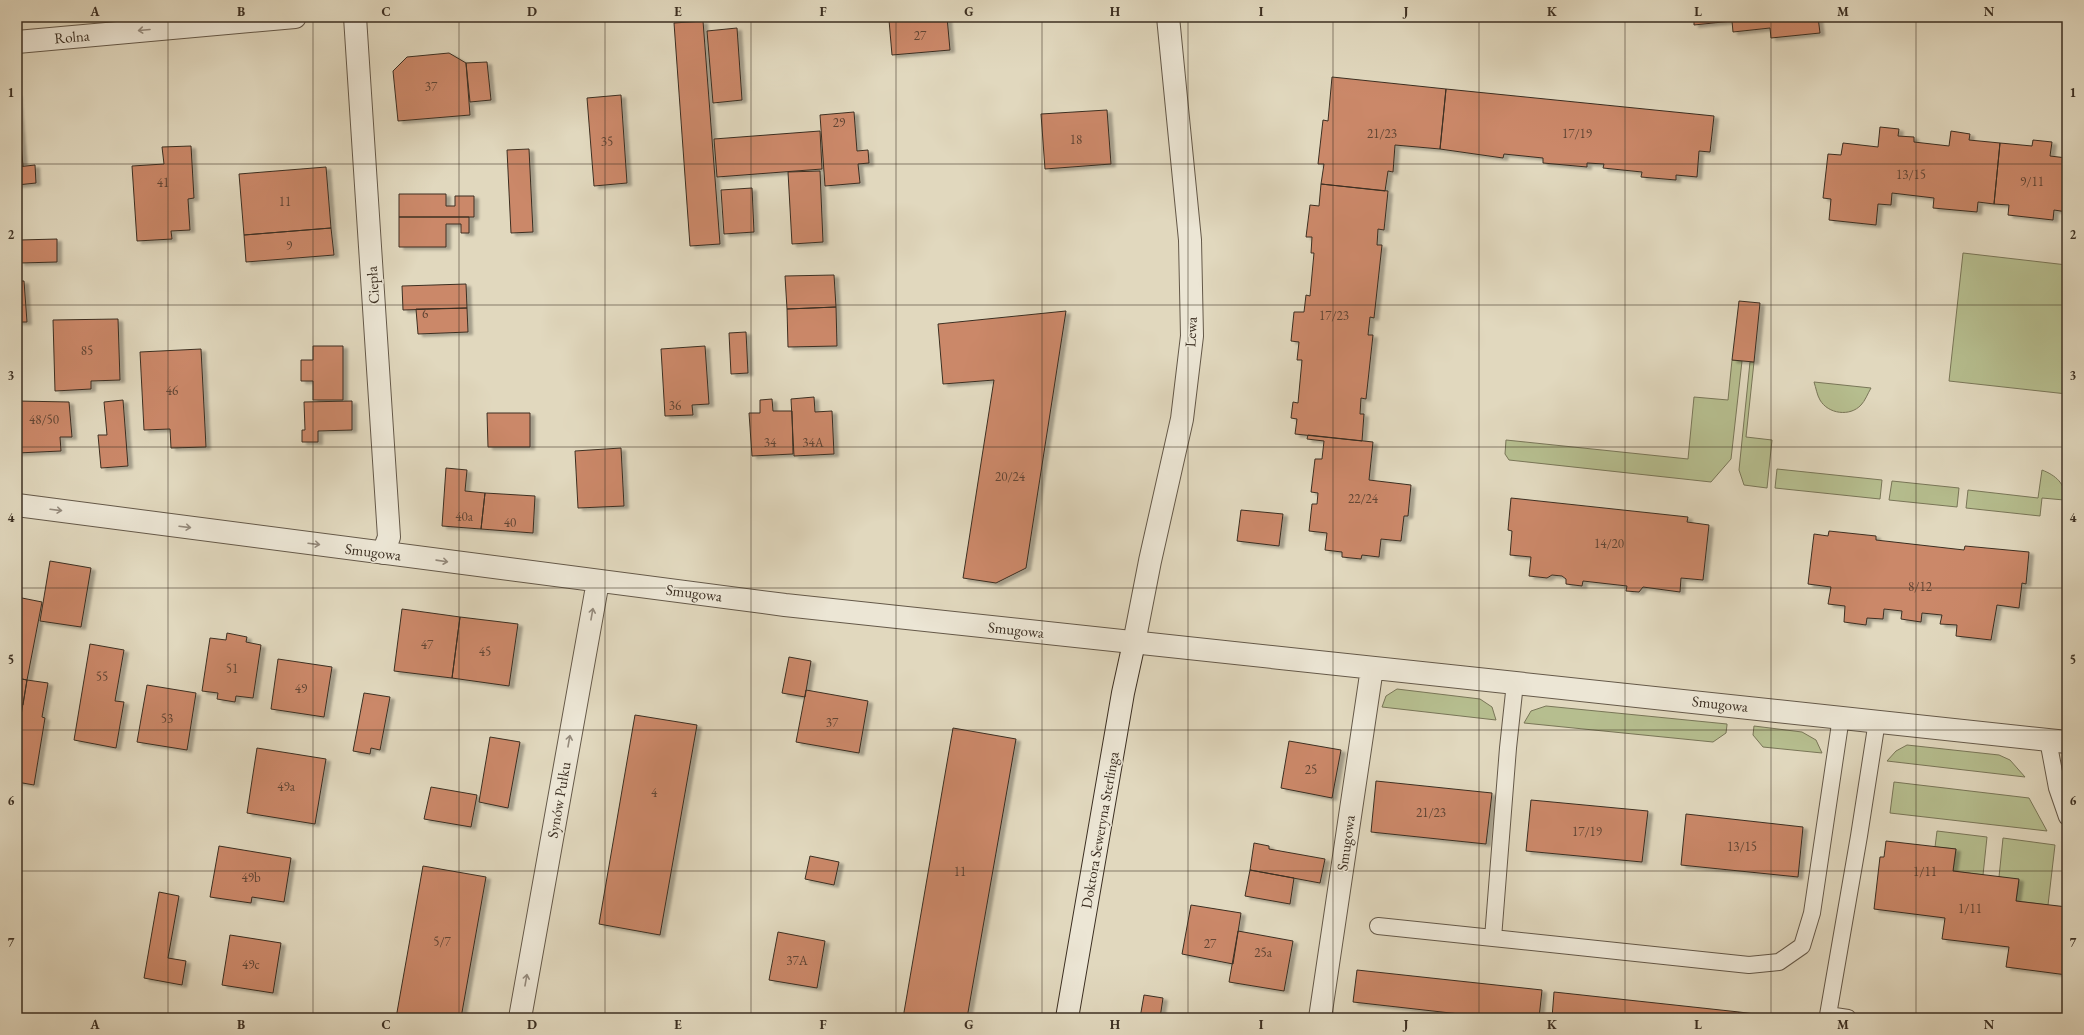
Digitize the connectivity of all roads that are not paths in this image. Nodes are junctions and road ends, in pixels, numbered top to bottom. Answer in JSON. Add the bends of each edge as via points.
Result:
{"nodes":[{"id":1,"x":295,"y":17,"type":"edge"},
{"id":2,"x":355,"y":17,"type":"edge"},
{"id":3,"x":1168,"y":17,"type":"edge"},
{"id":4,"x":17,"y":42,"type":"edge"},
{"id":5,"x":17,"y":505,"type":"edge"},
{"id":6,"x":383,"y":553,"type":"junction"},
{"id":7,"x":598,"y":581,"type":"junction"},
{"id":8,"x":1134,"y":643,"type":"junction"},
{"id":9,"x":1372,"y":668,"type":"junction"},
{"id":10,"x":1515,"y":683,"type":"junction"},
{"id":11,"x":1841,"y":716,"type":"junction"},
{"id":12,"x":1877,"y":721,"type":"junction"},
{"id":13,"x":2057,"y":741,"type":"edge"},
{"id":14,"x":2067,"y":817,"type":"edge"},
{"id":15,"x":1378,"y":926,"type":"dead end"},
{"id":16,"x":1493,"y":938,"type":"junction"},
{"id":17,"x":520,"y":1018,"type":"edge"},
{"id":18,"x":1067,"y":1018,"type":"edge"},
{"id":19,"x":1320,"y":1018,"type":"edge"},
{"id":20,"x":1848,"y":1018,"type":"edge"}],
"edges":[{"from":1,"to":4,"type":"street","name":"Rolna","one_way":true},
{"from":2,"to":6,"type":"street","name":"Ciepła","via":[[389,537]]},
{"from":3,"to":8,"type":"street","name":"Lewa","via":[[1190,240],[1192,336],[1182,419]]},
{"from":5,"to":6,"type":"street","name":"Smugowa","one_way":true},
{"from":6,"to":7,"type":"street","name":"Smugowa","one_way":true},
{"from":7,"to":8,"type":"street","name":"Smugowa","via":[[785,605]]},
{"from":17,"to":7,"type":"street","name":"Synów Pułku","one_way":true},
{"from":8,"to":9,"type":"street","name":"Smugowa"},
{"from":8,"to":18,"type":"street","name":"Doktora Seweryna Sterlinga","via":[[1123,693]]},
{"from":9,"to":10,"type":"street","name":"Smugowa"},
{"from":9,"to":19,"type":"street","name":"Smugowa"},
{"from":10,"to":11,"type":"street","name":"Smugowa"},
{"from":10,"to":16,"type":"lane"},
{"from":11,"to":12,"type":"street","name":"Smugowa"},
{"from":11,"to":16,"type":"lane","via":[[1812,913],[1802,946],[1778,962],[1749,965]]},
{"from":12,"to":13,"type":"street","name":"Smugowa"},
{"from":12,"to":20,"type":"lane","via":[[1828,1015]]},
{"from":13,"to":14,"type":"lane","via":[[2057,788]]},
{"from":15,"to":16,"type":"lane"}]}
